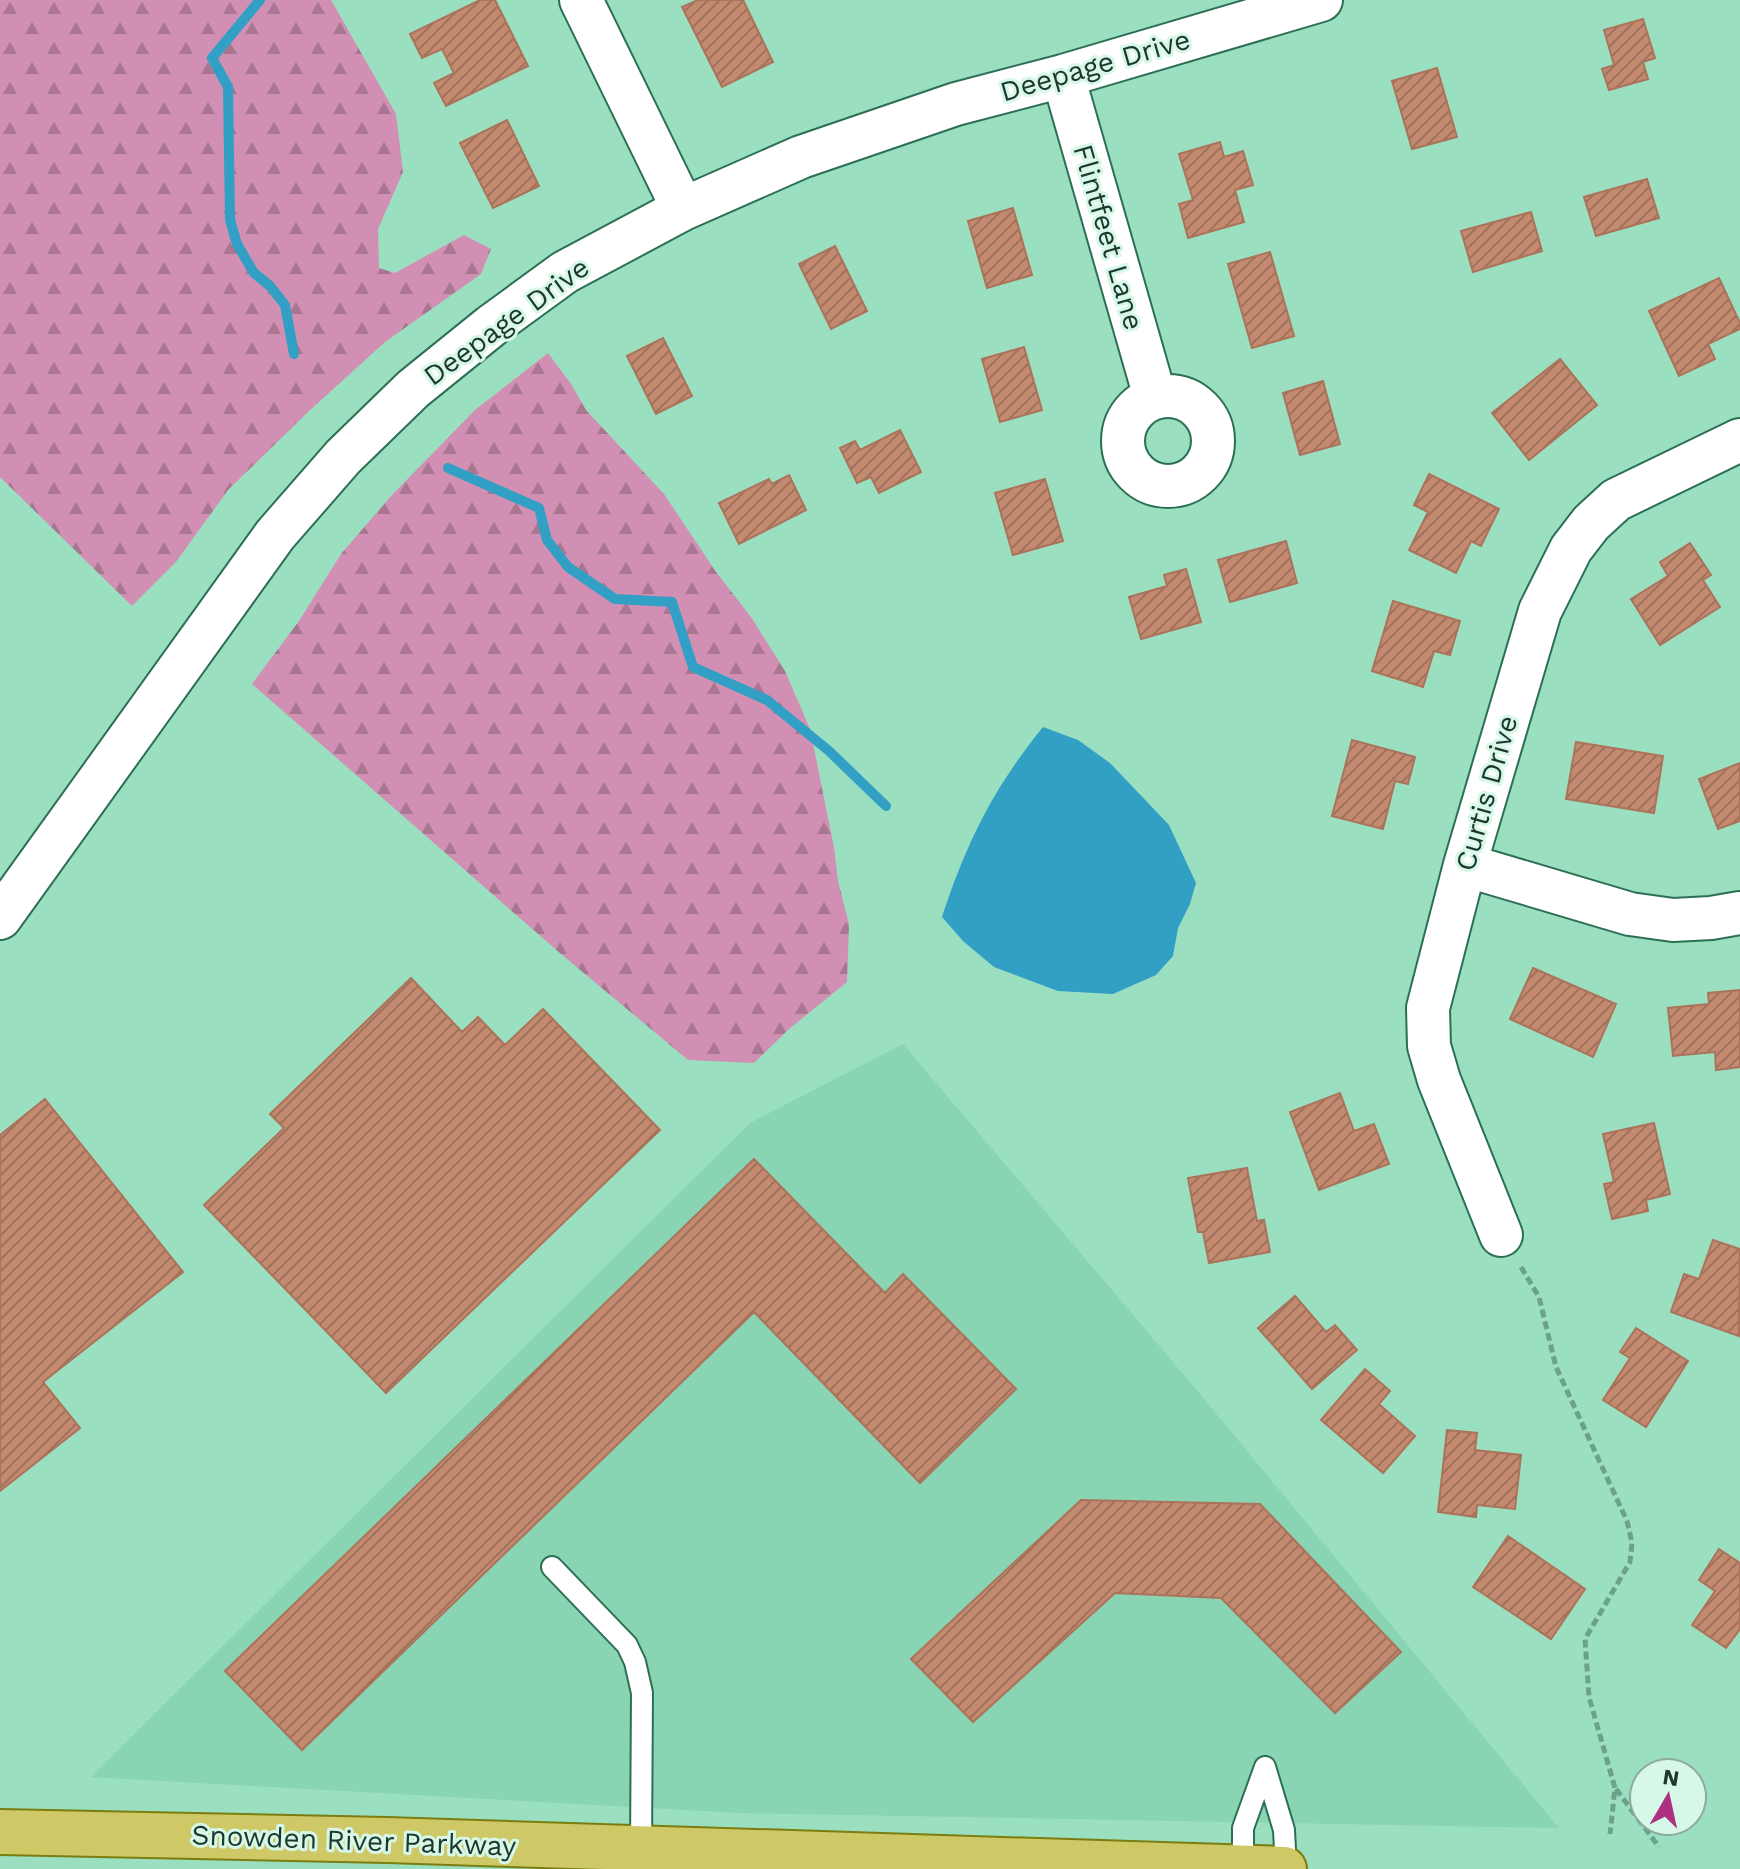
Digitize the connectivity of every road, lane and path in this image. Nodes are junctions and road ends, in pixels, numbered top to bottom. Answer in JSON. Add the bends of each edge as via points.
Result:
{"nodes":[{"id":1,"x":581,"y":0,"type":"edge"},
{"id":2,"x":1321,"y":0,"type":"edge"},
{"id":3,"x":1063,"y":76,"type":"junction"},
{"id":4,"x":683,"y":209,"type":"junction"},
{"id":5,"x":1155,"y":397,"type":"dead end"},
{"id":6,"x":1740,"y":440,"type":"edge"},
{"id":7,"x":1465,"y":865,"type":"junction"},
{"id":8,"x":1740,"y":913,"type":"edge"},
{"id":9,"x":0,"y":918,"type":"edge"},
{"id":10,"x":1501,"y":1235,"type":"joint"},
{"id":11,"x":552,"y":1567,"type":"dead end"},
{"id":12,"x":1615,"y":1788,"type":"junction"},
{"id":13,"x":0,"y":1832,"type":"edge"},
{"id":14,"x":1610,"y":1834,"type":"dead end"},
{"id":15,"x":1659,"y":1847,"type":"dead end"},
{"id":16,"x":641,"y":1849,"type":"junction"},
{"id":17,"x":1271,"y":1868,"type":"edge"}],
"edges":[{"from":1,"to":4,"type":"street"},
{"from":2,"to":3,"type":"street","name":"Deepage Drive"},
{"from":3,"to":4,"type":"street","name":"Deepage Drive","via":[[884,127]]},
{"from":3,"to":5,"type":"street","name":"Flintfeet Lane"},
{"from":4,"to":9,"type":"street","name":"Deepage Drive","via":[[565,272],[515,308],[413,389],[343,457],[265,547]]},
{"from":6,"to":7,"type":"street","name":"Curtis Drive","via":[[1616,500],[1571,549],[1540,611]]},
{"from":7,"to":8,"type":"street","via":[[1630,914],[1673,920]]},
{"from":7,"to":10,"type":"street","name":"Curtis Drive","via":[[1428,1008],[1429,1046]]},
{"from":10,"to":12,"type":"path","via":[[1539,1297],[1556,1367],[1627,1521],[1632,1543],[1630,1562],[1585,1639],[1589,1697]]},
{"from":11,"to":16,"type":"lane","via":[[627,1645],[635,1662],[642,1693]]},
{"from":12,"to":14,"type":"path"},
{"from":12,"to":15,"type":"path"},
{"from":13,"to":16,"type":"main road","name":"Snowden River Parkway"},
{"from":16,"to":17,"type":"main road","name":"Snowden River Parkway"}]}
